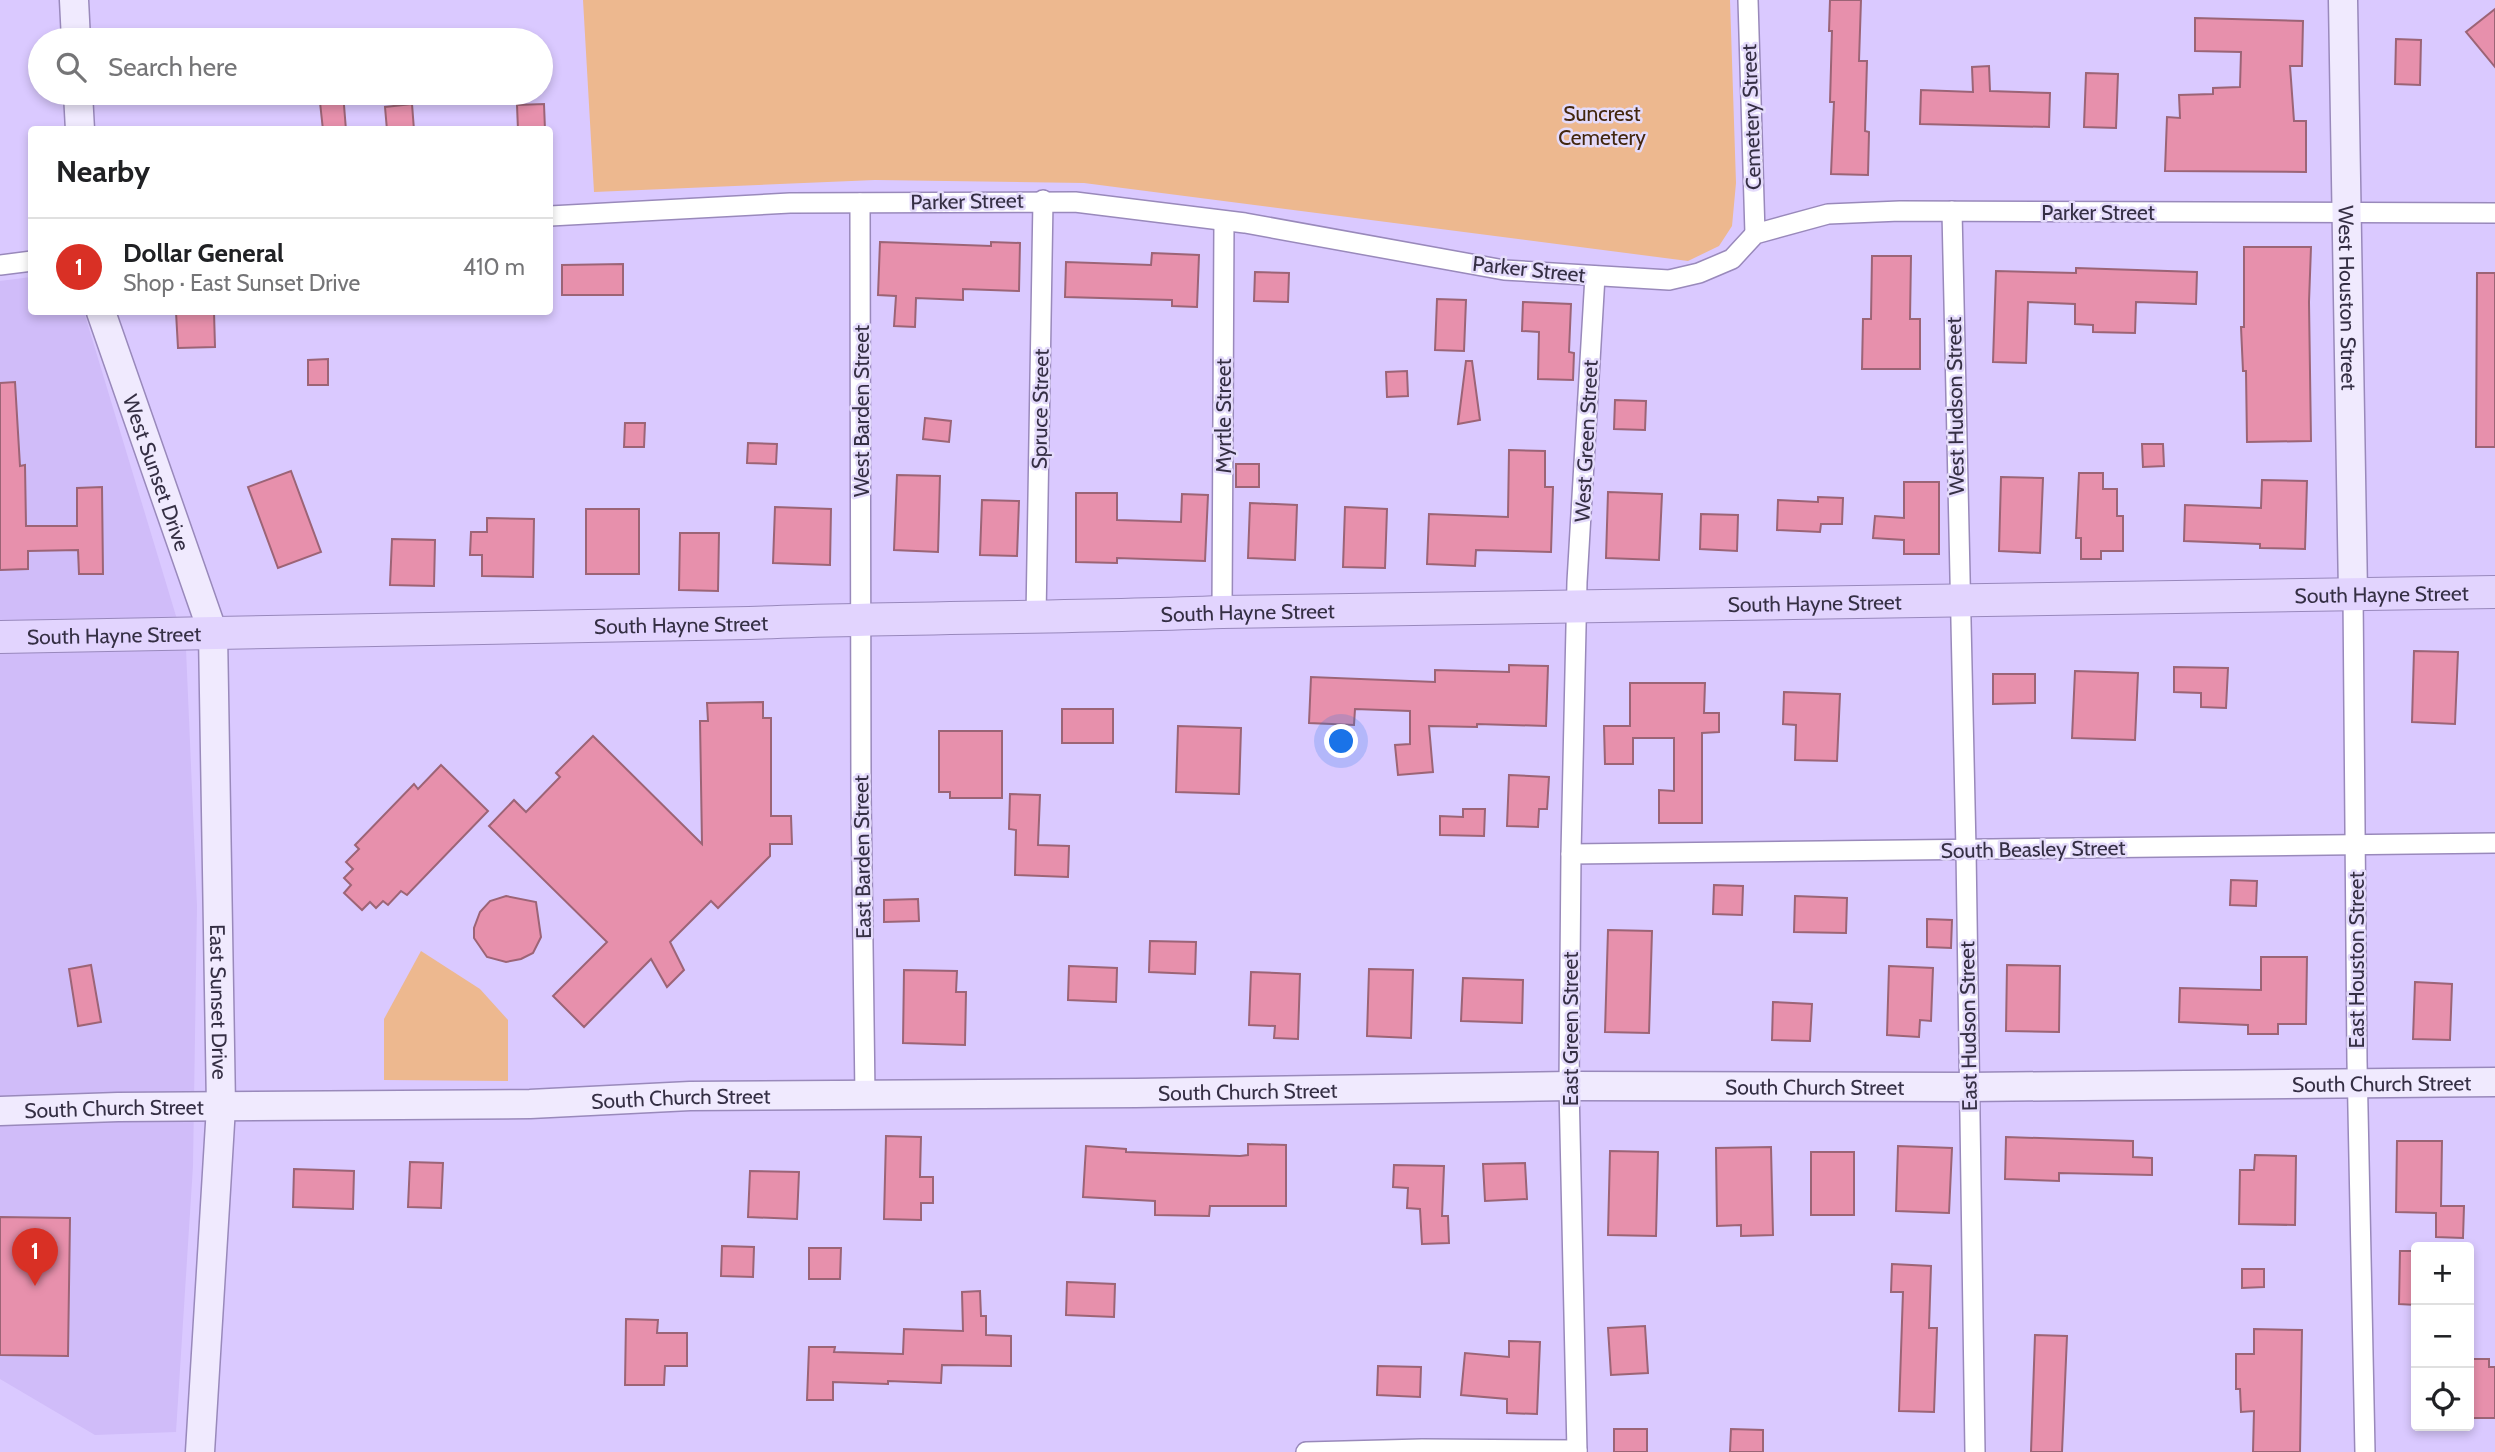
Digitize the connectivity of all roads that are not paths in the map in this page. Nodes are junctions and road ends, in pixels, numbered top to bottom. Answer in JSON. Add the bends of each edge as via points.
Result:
{"nodes":[{"id":1,"x":74,"y":0,"type":"edge"},
{"id":2,"x":1748,"y":0,"type":"edge"},
{"id":3,"x":2343,"y":0,"type":"edge"},
{"id":4,"x":75,"y":28,"type":"edge"},
{"id":5,"x":79,"y":105,"type":"edge"},
{"id":6,"x":80,"y":126,"type":"edge"},
{"id":7,"x":1043,"y":200,"type":"junction"},
{"id":8,"x":860,"y":203,"type":"junction"},
{"id":9,"x":1952,"y":211,"type":"junction"},
{"id":10,"x":2345,"y":213,"type":"junction"},
{"id":11,"x":2495,"y":213,"type":"edge"},
{"id":12,"x":553,"y":216,"type":"edge"},
{"id":13,"x":1224,"y":221,"type":"junction"},
{"id":14,"x":1755,"y":233,"type":"junction"},
{"id":15,"x":28,"y":262,"type":"edge"},
{"id":16,"x":0,"y":265,"type":"edge"},
{"id":17,"x":1595,"y":276,"type":"junction"},
{"id":18,"x":102,"y":315,"type":"edge"},
{"id":19,"x":2495,"y":592,"type":"edge"},
{"id":20,"x":2353,"y":594,"type":"junction"},
{"id":21,"x":1960,"y":601,"type":"junction"},
{"id":22,"x":1577,"y":607,"type":"junction"},
{"id":23,"x":1222,"y":612,"type":"junction"},
{"id":24,"x":1036,"y":617,"type":"junction"},
{"id":25,"x":861,"y":619,"type":"junction"},
{"id":26,"x":213,"y":633,"type":"junction"},
{"id":27,"x":0,"y":637,"type":"edge"},
{"id":28,"x":2495,"y":843,"type":"edge"},
{"id":29,"x":2355,"y":844,"type":"junction"},
{"id":30,"x":1966,"y":850,"type":"junction"},
{"id":31,"x":1571,"y":854,"type":"junction"},
{"id":32,"x":2495,"y":1082,"type":"edge"},
{"id":33,"x":2357,"y":1084,"type":"junction"},
{"id":34,"x":1569,"y":1086,"type":"junction"},
{"id":35,"x":1968,"y":1087,"type":"junction"},
{"id":36,"x":864,"y":1096,"type":"junction"},
{"id":37,"x":221,"y":1107,"type":"junction"},
{"id":38,"x":0,"y":1111,"type":"edge"},
{"id":39,"x":1577,"y":1451,"type":"edge"},
{"id":40,"x":200,"y":1452,"type":"edge"},
{"id":41,"x":1306,"y":1452,"type":"edge"},
{"id":42,"x":1975,"y":1452,"type":"edge"},
{"id":43,"x":2365,"y":1452,"type":"edge"}],
"edges":[{"from":1,"to":4,"type":"street"},
{"from":2,"to":14,"type":"street","name":"Cemetery Street"},
{"from":3,"to":10,"type":"street","name":"West Houston Street"},
{"from":5,"to":6,"type":"street"},
{"from":7,"to":8,"type":"street","name":"Parker Street"},
{"from":7,"to":13,"type":"street","name":"Parker Street"},
{"from":7,"to":24,"type":"street","name":"Spruce Street"},
{"from":8,"to":12,"type":"street","name":"Parker Street"},
{"from":8,"to":25,"type":"street","name":"West Barden Street"},
{"from":9,"to":10,"type":"street","name":"Parker Street"},
{"from":9,"to":14,"type":"street","name":"Parker Street","via":[[1828,214]]},
{"from":9,"to":21,"type":"street","name":"West Hudson Street"},
{"from":10,"to":11,"type":"street","name":"Parker Street"},
{"from":10,"to":20,"type":"street","name":"West Houston Street"},
{"from":13,"to":17,"type":"street","name":"Parker Street","via":[[1504,270]]},
{"from":13,"to":23,"type":"street","name":"Myrtle Street"},
{"from":14,"to":17,"type":"street","name":"Parker Street","via":[[1732,259],[1699,272],[1669,280]]},
{"from":15,"to":16,"type":"street"},
{"from":17,"to":22,"type":"street","name":"West Green Street"},
{"from":18,"to":26,"type":"street","name":"West Sunset Drive"},
{"from":19,"to":20,"type":"main road","name":"South Hayne Street"},
{"from":20,"to":21,"type":"main road","name":"South Hayne Street"},
{"from":20,"to":29,"type":"street","name":"East Houston Street"},
{"from":21,"to":22,"type":"main road","name":"South Hayne Street"},
{"from":21,"to":30,"type":"street","name":"East Hudson Street"},
{"from":22,"to":23,"type":"main road","name":"South Hayne Street"},
{"from":22,"to":31,"type":"street","name":"East Green Street"},
{"from":23,"to":24,"type":"main road","name":"South Hayne Street"},
{"from":24,"to":25,"type":"main road","name":"South Hayne Street"},
{"from":25,"to":26,"type":"main road","name":"South Hayne Street"},
{"from":25,"to":36,"type":"street","name":"East Barden Street"},
{"from":26,"to":27,"type":"main road","name":"South Hayne Street"},
{"from":26,"to":37,"type":"street","name":"East Sunset Drive"},
{"from":28,"to":29,"type":"street","name":"South Beasley Street"},
{"from":29,"to":30,"type":"street","name":"South Beasley Street"},
{"from":29,"to":33,"type":"street","name":"East Houston Street"},
{"from":30,"to":31,"type":"street","name":"South Beasley Street"},
{"from":30,"to":35,"type":"street","name":"East Hudson Street"},
{"from":31,"to":34,"type":"street","name":"East Green Street"},
{"from":32,"to":33,"type":"street","name":"South Church Street"},
{"from":33,"to":35,"type":"street","name":"South Church Street"},
{"from":33,"to":43,"type":"street","name":"East Houston Street"},
{"from":34,"to":35,"type":"street","name":"South Church Street"},
{"from":34,"to":36,"type":"street","name":"South Church Street"},
{"from":34,"to":39,"type":"street","name":"East Green Street"},
{"from":35,"to":42,"type":"street","name":"East Hudson Street"},
{"from":36,"to":37,"type":"street","name":"South Church Street"},
{"from":37,"to":38,"type":"street","name":"South Church Street"},
{"from":37,"to":40,"type":"street","name":"East Sunset Drive"},
{"from":39,"to":41,"type":"street"}]}
